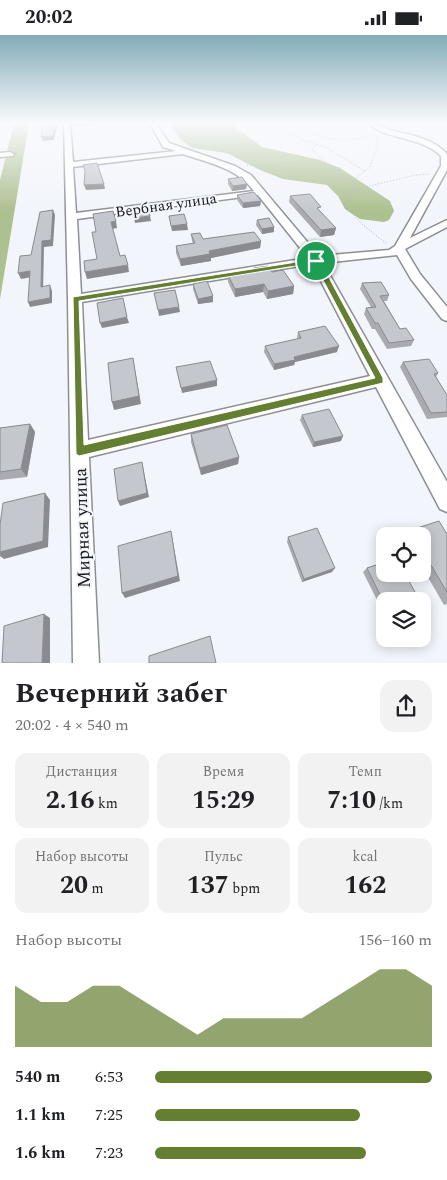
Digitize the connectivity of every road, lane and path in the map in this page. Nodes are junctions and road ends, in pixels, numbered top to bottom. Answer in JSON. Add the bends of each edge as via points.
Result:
{"nodes":[{"id":1,"x":68,"y":152,"type":"edge"},
{"id":2,"x":182,"y":152,"type":"edge"},
{"id":3,"x":185,"y":152,"type":"edge"},
{"id":4,"x":315,"y":152,"type":"edge"},
{"id":5,"x":333,"y":152,"type":"edge"},
{"id":6,"x":375,"y":152,"type":"edge"},
{"id":7,"x":440,"y":152,"type":"edge"},
{"id":8,"x":10,"y":154,"type":"dead end"},
{"id":9,"x":0,"y":155,"type":"edge"},
{"id":10,"x":68,"y":165,"type":"junction"},
{"id":11,"x":229,"y":167,"type":"junction"},
{"id":12,"x":340,"y":171,"type":"junction"},
{"id":13,"x":365,"y":171,"type":"junction"},
{"id":14,"x":441,"y":173,"type":"junction"},
{"id":15,"x":355,"y":181,"type":"junction"},
{"id":16,"x":352,"y":190,"type":"junction"},
{"id":17,"x":261,"y":192,"type":"junction"},
{"id":18,"x":71,"y":217,"type":"junction"},
{"id":19,"x":447,"y":223,"type":"edge"},
{"id":20,"x":397,"y":249,"type":"junction"},
{"id":21,"x":316,"y":261,"type":"junction"},
{"id":22,"x":75,"y":299,"type":"junction"},
{"id":23,"x":447,"y":316,"type":"edge"},
{"id":24,"x":380,"y":380,"type":"junction"},
{"id":25,"x":79,"y":451,"type":"junction"},
{"id":26,"x":447,"y":503,"type":"edge"},
{"id":27,"x":86,"y":663,"type":"edge"}],
"edges":[{"from":1,"to":10,"type":"street","name":"Мирная улица"},
{"from":2,"to":10,"type":"street"},
{"from":3,"to":11,"type":"street"},
{"from":4,"to":12,"type":"path"},
{"from":5,"to":13,"type":"path"},
{"from":6,"to":13,"type":"path"},
{"from":7,"to":14,"type":"street","via":[[445,158]]},
{"from":8,"to":9,"type":"street"},
{"from":10,"to":18,"type":"street","name":"Мирная улица"},
{"from":11,"to":12,"type":"path"},
{"from":11,"to":17,"type":"street","via":[[248,177]]},
{"from":12,"to":15,"type":"path","via":[[340,175]]},
{"from":13,"to":15,"type":"path"},
{"from":14,"to":16,"type":"path","via":[[416,175]]},
{"from":14,"to":20,"type":"street"},
{"from":15,"to":16,"type":"path"},
{"from":16,"to":20,"type":"path","via":[[344,205],[363,225]]},
{"from":17,"to":18,"type":"street","name":"Вербная улица"},
{"from":17,"to":21,"type":"street"},
{"from":18,"to":22,"type":"street","name":"Мирная улица"},
{"from":19,"to":20,"type":"street"},
{"from":20,"to":21,"type":"street","via":[[380,255]]},
{"from":20,"to":23,"type":"street"},
{"from":21,"to":22,"type":"street"},
{"from":21,"to":24,"type":"street"},
{"from":22,"to":25,"type":"street","name":"Мирная улица"},
{"from":24,"to":25,"type":"street"},
{"from":24,"to":26,"type":"street"},
{"from":25,"to":27,"type":"street","name":"Мирная улица"}]}
